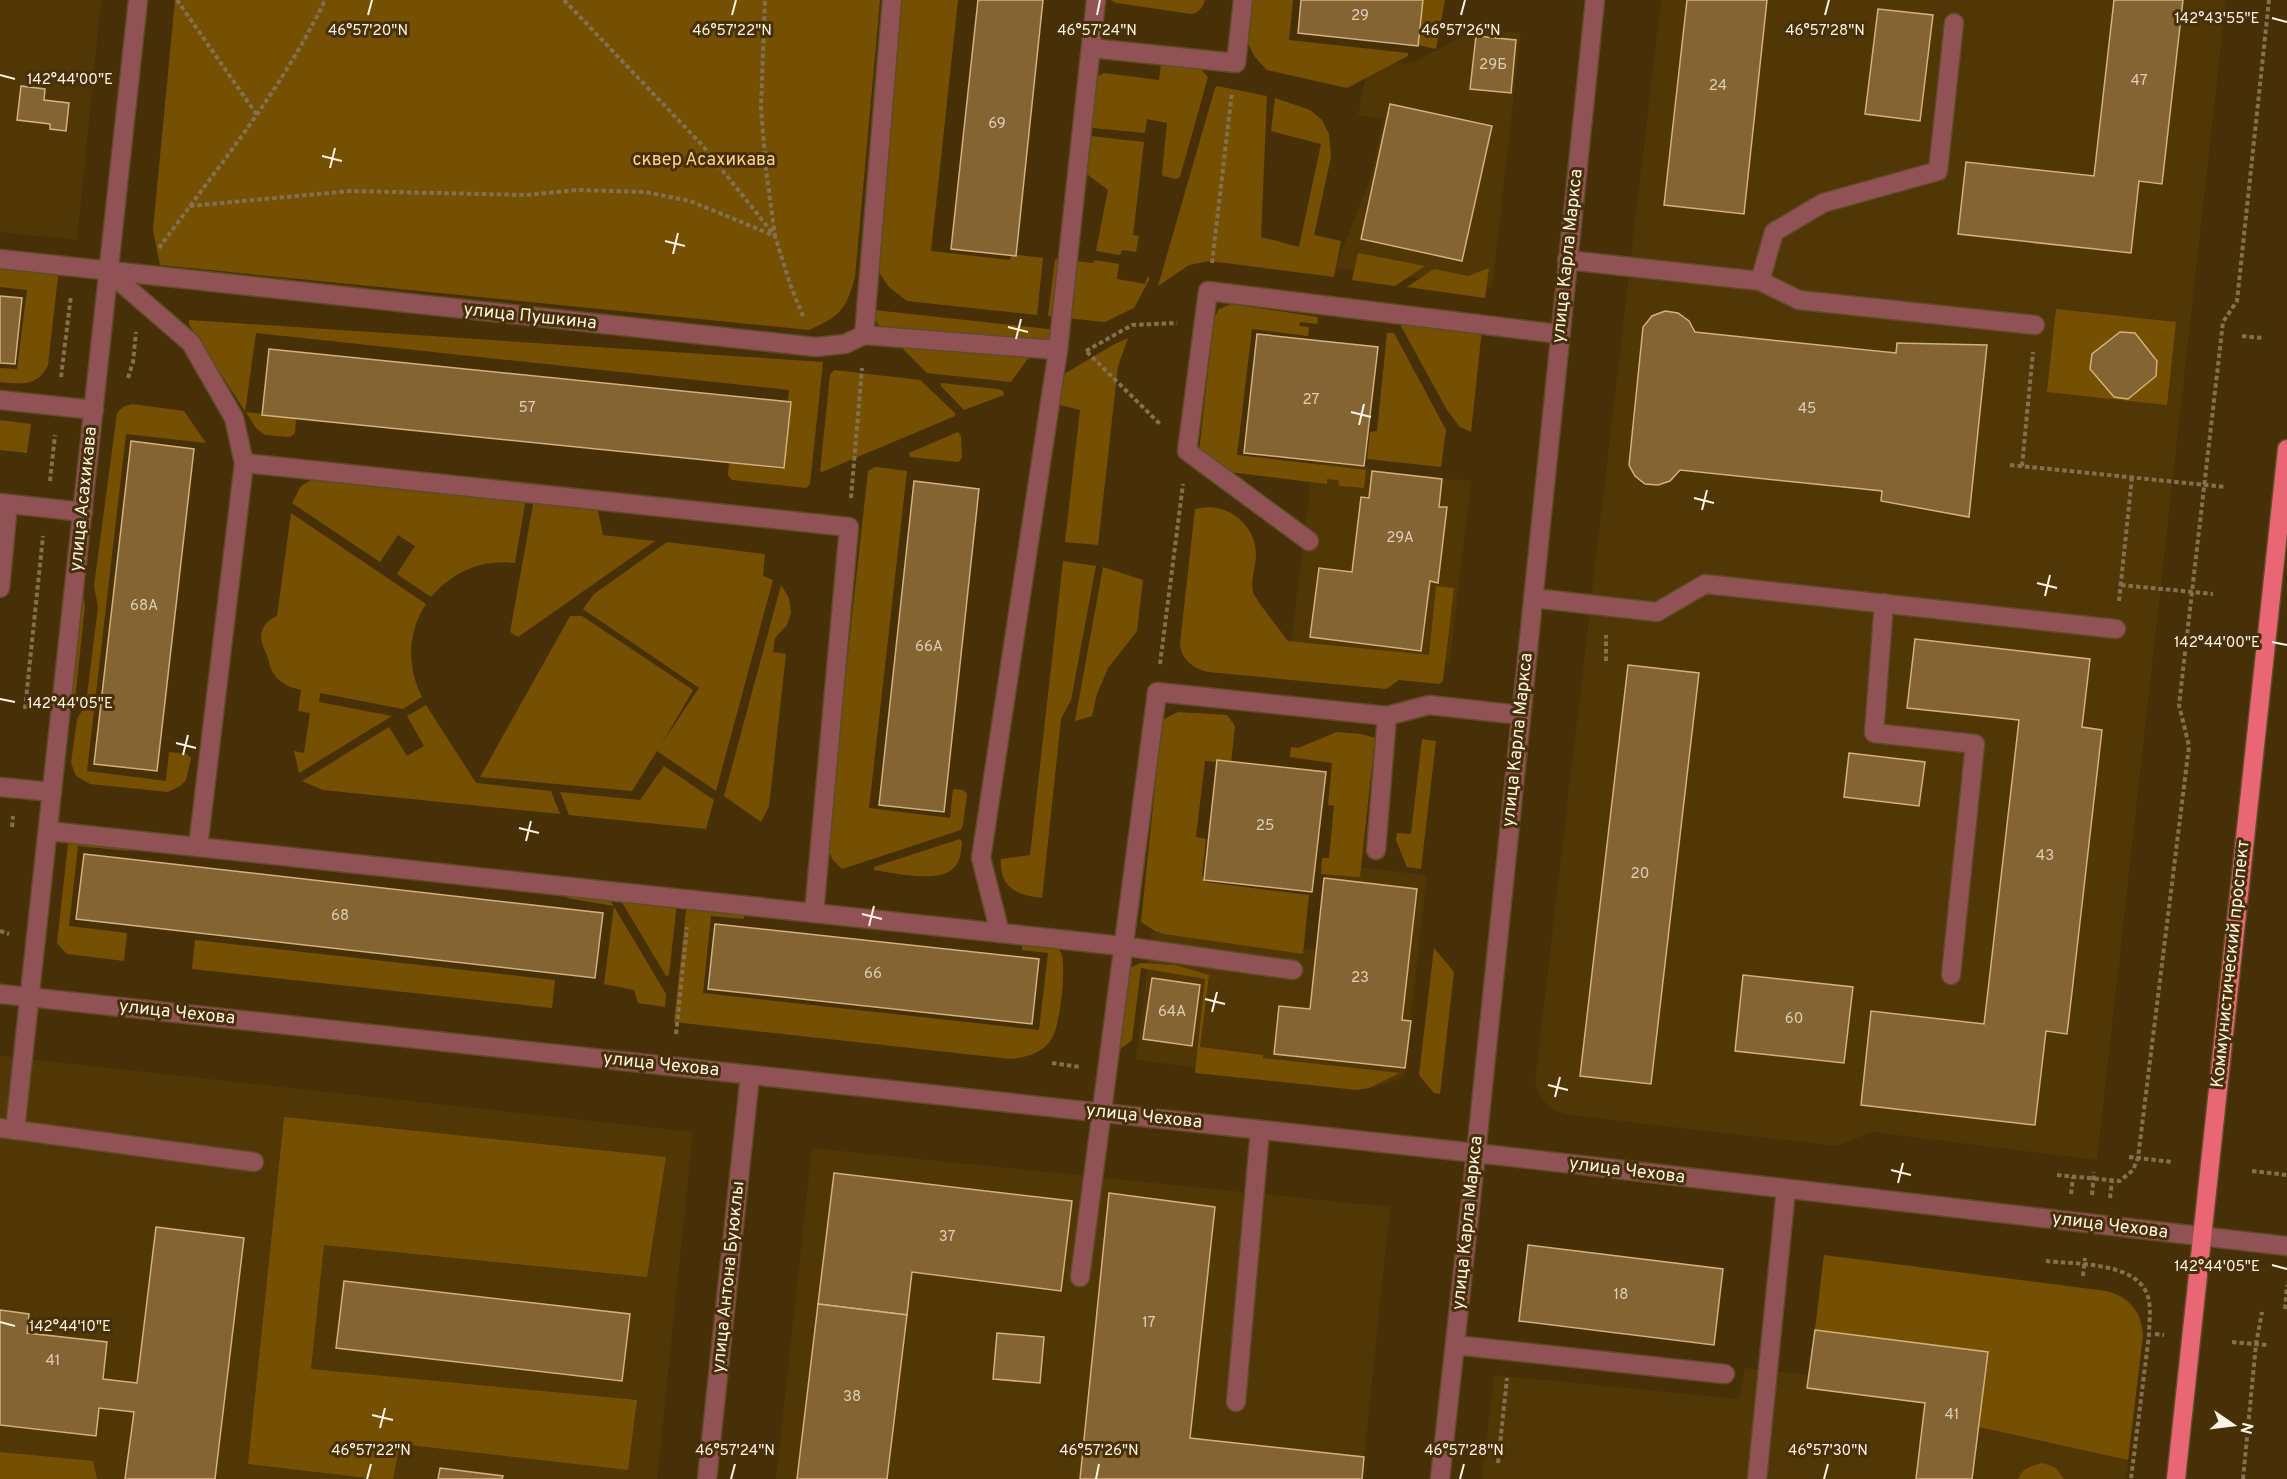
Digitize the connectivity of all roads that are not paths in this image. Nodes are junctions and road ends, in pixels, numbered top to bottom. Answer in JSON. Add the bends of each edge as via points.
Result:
{"nodes":[{"id":1,"x":138,"y":0,"type":"edge"},
{"id":2,"x":892,"y":0,"type":"edge"},
{"id":3,"x":1096,"y":0,"type":"edge"},
{"id":4,"x":1243,"y":0,"type":"edge"},
{"id":5,"x":1595,"y":0,"type":"edge"},
{"id":6,"x":1954,"y":22,"type":"dead end"},
{"id":7,"x":1090,"y":48,"type":"junction"},
{"id":8,"x":0,"y":259,"type":"edge"},
{"id":9,"x":1567,"y":260,"type":"junction"},
{"id":10,"x":109,"y":272,"type":"junction"},
{"id":11,"x":1760,"y":281,"type":"junction"},
{"id":12,"x":2035,"y":325,"type":"road end"},
{"id":13,"x":864,"y":334,"type":"junction"},
{"id":14,"x":1559,"y":334,"type":"junction"},
{"id":15,"x":1058,"y":350,"type":"junction"},
{"id":16,"x":0,"y":400,"type":"edge"},
{"id":17,"x":94,"y":410,"type":"junction"},
{"id":18,"x":2287,"y":449,"type":"edge"},
{"id":19,"x":244,"y":463,"type":"junction"},
{"id":20,"x":4,"y":503,"type":"edge"},
{"id":21,"x":83,"y":512,"type":"junction"},
{"id":22,"x":1309,"y":541,"type":"dead end"},
{"id":23,"x":0,"y":588,"type":"edge"},
{"id":24,"x":1533,"y":598,"type":"junction"},
{"id":25,"x":1884,"y":603,"type":"junction"},
{"id":26,"x":2116,"y":629,"type":"road end"},
{"id":27,"x":1521,"y":715,"type":"junction"},
{"id":28,"x":1387,"y":716,"type":"junction"},
{"id":29,"x":0,"y":787,"type":"edge"},
{"id":30,"x":52,"y":792,"type":"junction"},
{"id":31,"x":48,"y":831,"type":"junction"},
{"id":32,"x":198,"y":847,"type":"junction"},
{"id":33,"x":1376,"y":850,"type":"dead end"},
{"id":34,"x":814,"y":913,"type":"junction"},
{"id":35,"x":1000,"y":933,"type":"junction"},
{"id":36,"x":1122,"y":946,"type":"junction"},
{"id":37,"x":1293,"y":970,"type":"dead end"},
{"id":38,"x":1950,"y":975,"type":"dead end"},
{"id":39,"x":0,"y":994,"type":"edge"},
{"id":40,"x":30,"y":997,"type":"junction"},
{"id":41,"x":750,"y":1075,"type":"junction"},
{"id":42,"x":1103,"y":1113,"type":"junction"},
{"id":43,"x":8,"y":1129,"type":"edge"},
{"id":44,"x":1260,"y":1130,"type":"junction"},
{"id":45,"x":1476,"y":1153,"type":"junction"},
{"id":46,"x":254,"y":1162,"type":"dead end"},
{"id":47,"x":1786,"y":1189,"type":"junction"},
{"id":48,"x":2202,"y":1237,"type":"junction"},
{"id":49,"x":2287,"y":1246,"type":"edge"},
{"id":50,"x":1080,"y":1277,"type":"dead end"},
{"id":51,"x":1455,"y":1345,"type":"junction"},
{"id":52,"x":1725,"y":1374,"type":"dead end"},
{"id":53,"x":1236,"y":1401,"type":"dead end"},
{"id":54,"x":706,"y":1479,"type":"edge"},
{"id":55,"x":1440,"y":1479,"type":"edge"},
{"id":56,"x":1757,"y":1479,"type":"edge"},
{"id":57,"x":2176,"y":1479,"type":"edge"}],
"edges":[{"from":1,"to":10,"type":"street","name":"улица Асахикава"},
{"from":2,"to":13,"type":"street"},
{"from":3,"to":7,"type":"street"},
{"from":4,"to":7,"type":"street","via":[[1236,63]]},
{"from":5,"to":9,"type":"street","name":"улица Карла Маркса"},
{"from":6,"to":11,"type":"street","via":[[1938,171],[1823,203],[1774,232]]},
{"from":7,"to":15,"type":"street"},
{"from":8,"to":10,"type":"street","name":"улица Пушкина"},
{"from":9,"to":11,"type":"street"},
{"from":9,"to":14,"type":"street","name":"улица Карла Маркса"},
{"from":10,"to":13,"type":"street","name":"улица Пушкина","via":[[816,347],[845,344]]},
{"from":10,"to":17,"type":"street","name":"улица Асахикава"},
{"from":10,"to":19,"type":"street","via":[[190,343],[234,418]]},
{"from":11,"to":12,"type":"street","via":[[1799,300]]},
{"from":13,"to":15,"type":"street","name":"улица Пушкина"},
{"from":14,"to":22,"type":"street","via":[[1208,291],[1187,452]]},
{"from":14,"to":24,"type":"street","name":"улица Карла Маркса"},
{"from":15,"to":35,"type":"street","via":[[981,858]]},
{"from":16,"to":17,"type":"street"},
{"from":17,"to":21,"type":"street","name":"улица Асахикава"},
{"from":18,"to":48,"type":"main road","name":"Коммунистический проспект"},
{"from":19,"to":32,"type":"street"},
{"from":19,"to":34,"type":"street","via":[[849,527]]},
{"from":20,"to":21,"type":"street"},
{"from":20,"to":23,"type":"street"},
{"from":21,"to":30,"type":"street","name":"улица Асахикава"},
{"from":24,"to":25,"type":"street","via":[[1657,612],[1705,584]]},
{"from":24,"to":27,"type":"street","name":"улица Карла Маркса"},
{"from":25,"to":26,"type":"street"},
{"from":25,"to":38,"type":"street","via":[[1875,733],[1975,744]]},
{"from":27,"to":28,"type":"street","via":[[1429,705]]},
{"from":27,"to":45,"type":"street","name":"улица Карла Маркса"},
{"from":28,"to":33,"type":"street"},
{"from":28,"to":36,"type":"street","via":[[1157,692]]},
{"from":29,"to":30,"type":"street"},
{"from":30,"to":31,"type":"street","name":"улица Асахикава"},
{"from":31,"to":32,"type":"street"},
{"from":31,"to":40,"type":"street","name":"улица Асахикава"},
{"from":32,"to":34,"type":"street"},
{"from":34,"to":35,"type":"street"},
{"from":35,"to":36,"type":"street"},
{"from":36,"to":37,"type":"street"},
{"from":36,"to":42,"type":"street"},
{"from":39,"to":40,"type":"street","name":"улица Чехова"},
{"from":40,"to":41,"type":"street","name":"улица Чехова"},
{"from":40,"to":43,"type":"street","name":"улица Асахикава"},
{"from":41,"to":42,"type":"street","name":"улица Чехова"},
{"from":41,"to":54,"type":"street","name":"улица Антона Буюклы"},
{"from":42,"to":44,"type":"street","name":"улица Чехова"},
{"from":42,"to":50,"type":"street"},
{"from":43,"to":46,"type":"street"},
{"from":44,"to":45,"type":"street","name":"улица Чехова"},
{"from":44,"to":53,"type":"street"},
{"from":45,"to":47,"type":"street","name":"улица Чехова"},
{"from":45,"to":51,"type":"street","name":"улица Карла Маркса"},
{"from":47,"to":48,"type":"street","name":"улица Чехова"},
{"from":47,"to":56,"type":"street"},
{"from":48,"to":49,"type":"street","name":"улица Чехова"},
{"from":48,"to":57,"type":"main road","name":"Коммунистический проспект"},
{"from":51,"to":52,"type":"street"},
{"from":51,"to":55,"type":"street","name":"улица Карла Маркса"}]}
